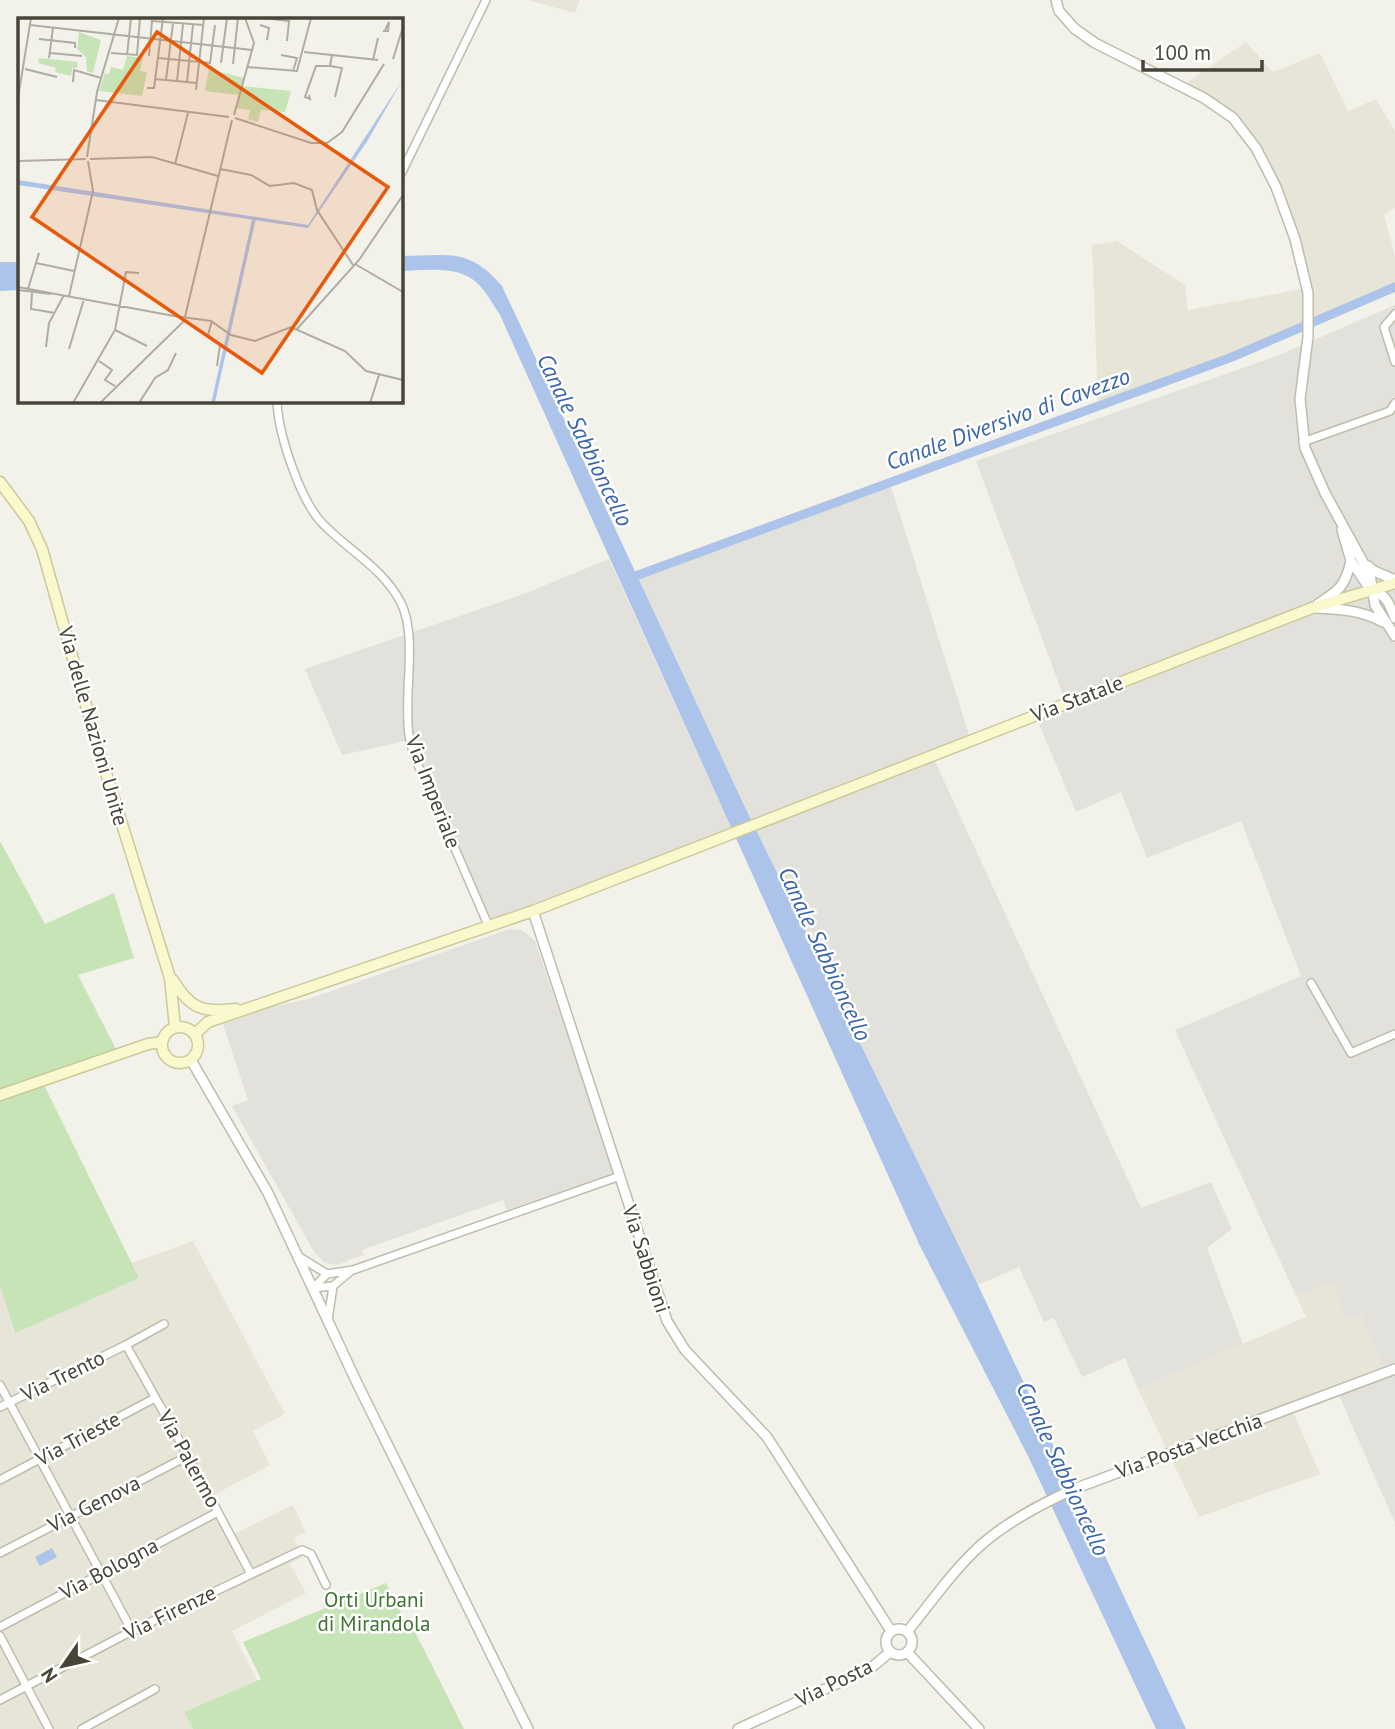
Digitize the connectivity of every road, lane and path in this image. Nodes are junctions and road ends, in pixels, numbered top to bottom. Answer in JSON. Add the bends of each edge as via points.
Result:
{"nodes":[{"id":1,"x":486,"y":0,"type":"edge"},
{"id":2,"x":1056,"y":0,"type":"edge"},
{"id":3,"x":402,"y":172,"type":"edge"},
{"id":4,"x":1395,"y":314,"type":"edge"},
{"id":5,"x":1395,"y":362,"type":"edge"},
{"id":6,"x":277,"y":402,"type":"edge"},
{"id":7,"x":1395,"y":403,"type":"edge"},
{"id":8,"x":1303,"y":442,"type":"junction"},
{"id":9,"x":0,"y":482,"type":"edge"},
{"id":10,"x":1340,"y":521,"type":"junction"},
{"id":11,"x":1362,"y":560,"type":"junction"},
{"id":12,"x":1351,"y":561,"type":"junction"},
{"id":13,"x":1395,"y":582,"type":"edge"},
{"id":14,"x":1371,"y":591,"type":"junction"},
{"id":15,"x":1387,"y":599,"type":"junction"},
{"id":16,"x":1312,"y":608,"type":"junction"},
{"id":17,"x":1395,"y":618,"type":"edge"},
{"id":18,"x":1384,"y":623,"type":"junction"},
{"id":19,"x":1395,"y":636,"type":"edge"},
{"id":20,"x":533,"y":911,"type":"junction"},
{"id":21,"x":489,"y":927,"type":"junction"},
{"id":22,"x":170,"y":978,"type":"junction"},
{"id":23,"x":1311,"y":982,"type":"dead end"},
{"id":24,"x":258,"y":1006,"type":"junction"},
{"id":25,"x":175,"y":1027,"type":"junction"},
{"id":26,"x":195,"y":1034,"type":"junction"},
{"id":27,"x":1395,"y":1034,"type":"edge"},
{"id":28,"x":162,"y":1042,"type":"junction"},
{"id":29,"x":191,"y":1060,"type":"junction"},
{"id":30,"x":0,"y":1095,"type":"edge"},
{"id":31,"x":620,"y":1176,"type":"junction"},
{"id":32,"x":298,"y":1256,"type":"junction"},
{"id":33,"x":353,"y":1270,"type":"junction"},
{"id":34,"x":327,"y":1274,"type":"junction"},
{"id":35,"x":333,"y":1286,"type":"junction"},
{"id":36,"x":313,"y":1288,"type":"junction"},
{"id":37,"x":328,"y":1320,"type":"junction"},
{"id":38,"x":164,"y":1324,"type":"dead end"},
{"id":39,"x":126,"y":1345,"type":"junction"},
{"id":40,"x":1395,"y":1369,"type":"edge"},
{"id":41,"x":0,"y":1385,"type":"edge"},
{"id":42,"x":155,"y":1398,"type":"junction"},
{"id":43,"x":9,"y":1402,"type":"junction"},
{"id":44,"x":0,"y":1407,"type":"edge"},
{"id":45,"x":188,"y":1456,"type":"junction"},
{"id":46,"x":39,"y":1459,"type":"junction"},
{"id":47,"x":0,"y":1480,"type":"edge"},
{"id":48,"x":218,"y":1512,"type":"junction"},
{"id":49,"x":70,"y":1516,"type":"junction"},
{"id":50,"x":0,"y":1553,"type":"edge"},
{"id":51,"x":100,"y":1573,"type":"junction"},
{"id":52,"x":251,"y":1574,"type":"junction"},
{"id":53,"x":326,"y":1585,"type":"dead end"},
{"id":54,"x":0,"y":1627,"type":"edge"},
{"id":55,"x":132,"y":1631,"type":"junction"},
{"id":56,"x":891,"y":1631,"type":"junction"},
{"id":57,"x":907,"y":1632,"type":"junction"},
{"id":58,"x":0,"y":1636,"type":"edge"},
{"id":59,"x":890,"y":1651,"type":"junction"},
{"id":60,"x":907,"y":1652,"type":"junction"},
{"id":61,"x":26,"y":1685,"type":"junction"},
{"id":62,"x":155,"y":1689,"type":"dead end"},
{"id":63,"x":0,"y":1700,"type":"edge"},
{"id":64,"x":49,"y":1729,"type":"edge"},
{"id":65,"x":82,"y":1729,"type":"edge"},
{"id":66,"x":528,"y":1729,"type":"edge"},
{"id":67,"x":738,"y":1729,"type":"edge"},
{"id":68,"x":979,"y":1729,"type":"edge"}],
"edges":[{"from":1,"to":3,"type":"street"},
{"from":2,"to":8,"type":"street","via":[[1059,11],[1075,29],[1204,98],[1233,118],[1256,148],[1295,239],[1309,306],[1300,399]]},
{"from":4,"to":5,"type":"street","via":[[1384,327]]},
{"from":6,"to":21,"type":"street","name":"Via Imperiale","via":[[294,472],[306,500],[321,522],[390,586],[405,611],[412,747]]},
{"from":7,"to":8,"type":"street","via":[[1390,411]]},
{"from":8,"to":10,"type":"street"},
{"from":9,"to":22,"type":"main road","name":"Via delle Nazioni Unite","via":[[22,509],[42,550]]},
{"from":10,"to":11,"type":"street"},
{"from":10,"to":12,"type":"street"},
{"from":11,"to":13,"type":"street"},
{"from":11,"to":14,"type":"street","via":[[1370,575]]},
{"from":12,"to":14,"type":"street"},
{"from":12,"to":16,"type":"street","via":[[1346,581],[1337,592]]},
{"from":13,"to":14,"type":"main road","name":"Via Statale"},
{"from":13,"to":15,"type":"street"},
{"from":14,"to":15,"type":"street"},
{"from":14,"to":16,"type":"main road","name":"Via Statale"},
{"from":14,"to":18,"type":"street"},
{"from":15,"to":17,"type":"street"},
{"from":16,"to":18,"type":"street","via":[[1354,610]]},
{"from":16,"to":20,"type":"main road","name":"Via Statale"},
{"from":18,"to":19,"type":"street"},
{"from":20,"to":21,"type":"main road","name":"Via Statale"},
{"from":20,"to":31,"type":"street","name":"Via Sabbioni"},
{"from":21,"to":24,"type":"main road","name":"Via Statale"},
{"from":22,"to":24,"type":"main road","name":"Via delle Nazioni Unite","via":[[198,1007]]},
{"from":22,"to":25,"type":"main road","name":"Via delle Nazioni Unite"},
{"from":23,"to":27,"type":"street","via":[[1351,1053]]},
{"from":24,"to":26,"type":"main road","via":[[208,1022]]},
{"from":25,"to":26,"type":"main road"},
{"from":25,"to":28,"type":"main road"},
{"from":26,"to":29,"type":"main road","via":[[199,1048]]},
{"from":28,"to":29,"type":"main road","via":[[173,1062]]},
{"from":28,"to":30,"type":"main road"},
{"from":29,"to":32,"type":"street","via":[[268,1193]]},
{"from":31,"to":33,"type":"street"},
{"from":31,"to":56,"type":"street","name":"Via Sabbioni","via":[[672,1331],[766,1437]]},
{"from":32,"to":34,"type":"street"},
{"from":32,"to":36,"type":"street"},
{"from":33,"to":34,"type":"street"},
{"from":33,"to":35,"type":"street"},
{"from":34,"to":36,"type":"street"},
{"from":35,"to":36,"type":"street"},
{"from":35,"to":37,"type":"street"},
{"from":36,"to":37,"type":"street"},
{"from":37,"to":66,"type":"street"},
{"from":38,"to":39,"type":"street","name":"Via Trento"},
{"from":39,"to":42,"type":"street","name":"Via Palermo"},
{"from":39,"to":43,"type":"street","name":"Via Trento"},
{"from":40,"to":57,"type":"street","name":"Via Posta Vecchia","via":[[1045,1502],[979,1547]]},
{"from":41,"to":43,"type":"street"},
{"from":42,"to":45,"type":"street","name":"Via Palermo"},
{"from":42,"to":46,"type":"street","name":"Via Trieste"},
{"from":43,"to":44,"type":"street","name":"Via Trento"},
{"from":43,"to":46,"type":"street"},
{"from":45,"to":48,"type":"street","name":"Via Palermo"},
{"from":45,"to":49,"type":"street","name":"Via Genova"},
{"from":46,"to":47,"type":"street","name":"Via Trieste"},
{"from":46,"to":49,"type":"street"},
{"from":48,"to":51,"type":"street","name":"Via Bologna"},
{"from":48,"to":52,"type":"street","name":"Via Palermo"},
{"from":49,"to":50,"type":"street","name":"Via Genova"},
{"from":49,"to":51,"type":"street"},
{"from":51,"to":54,"type":"street","name":"Via Bologna"},
{"from":51,"to":55,"type":"street"},
{"from":52,"to":53,"type":"street","name":"Via Firenze","via":[[305,1550]]},
{"from":52,"to":55,"type":"street","name":"Via Firenze"},
{"from":55,"to":61,"type":"street","name":"Via Firenze"},
{"from":56,"to":57,"type":"street"},
{"from":56,"to":59,"type":"street","via":[[886,1639]]},
{"from":57,"to":60,"type":"street","via":[[911,1640]]},
{"from":58,"to":61,"type":"street"},
{"from":59,"to":60,"type":"street","via":[[898,1655]]},
{"from":59,"to":67,"type":"street","name":"Via Posta","via":[[871,1668]]},
{"from":60,"to":68,"type":"street"},
{"from":61,"to":63,"type":"street","name":"Via Firenze"},
{"from":61,"to":64,"type":"street"},
{"from":62,"to":65,"type":"street"}]}
